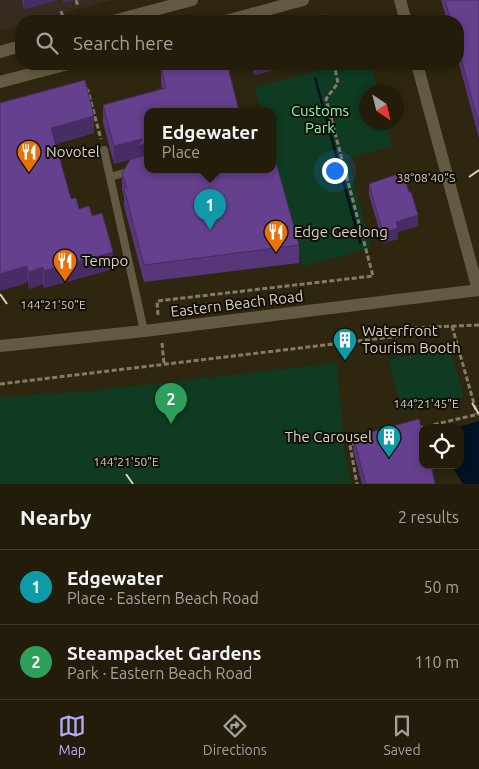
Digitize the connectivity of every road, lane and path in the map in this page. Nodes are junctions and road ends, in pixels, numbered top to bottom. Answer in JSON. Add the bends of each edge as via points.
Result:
{"nodes":[{"id":1,"x":76,"y":0,"type":"edge"},
{"id":2,"x":192,"y":0,"type":"edge"},
{"id":3,"x":303,"y":0,"type":"edge"},
{"id":4,"x":400,"y":0,"type":"edge"},
{"id":5,"x":78,"y":6,"type":"dead end"},
{"id":6,"x":61,"y":11,"type":"dead end"},
{"id":7,"x":62,"y":15,"type":"edge"},
{"id":8,"x":136,"y":15,"type":"edge"},
{"id":9,"x":248,"y":15,"type":"edge"},
{"id":10,"x":404,"y":15,"type":"edge"},
{"id":11,"x":15,"y":48,"type":"edge"},
{"id":12,"x":0,"y":52,"type":"edge"},
{"id":13,"x":45,"y":70,"type":"edge"},
{"id":14,"x":335,"y":70,"type":"edge"},
{"id":15,"x":419,"y":70,"type":"edge"},
{"id":16,"x":0,"y":82,"type":"edge"},
{"id":17,"x":83,"y":86,"type":"edge"},
{"id":18,"x":100,"y":135,"type":"dead end"},
{"id":19,"x":104,"y":150,"type":"dead end"},
{"id":20,"x":144,"y":167,"type":"edge"},
{"id":21,"x":110,"y":177,"type":"junction"},
{"id":22,"x":478,"y":290,"type":"edge"},
{"id":23,"x":158,"y":315,"type":"dead end"},
{"id":24,"x":479,"y":325,"type":"edge"},
{"id":25,"x":452,"y":326,"type":"junction"},
{"id":26,"x":144,"y":331,"type":"junction"},
{"id":27,"x":161,"y":340,"type":"dead end"},
{"id":28,"x":0,"y":346,"type":"edge"},
{"id":29,"x":164,"y":364,"type":"junction"},
{"id":30,"x":0,"y":384,"type":"edge"},
{"id":31,"x":478,"y":414,"type":"edge"},
{"id":32,"x":413,"y":430,"type":"edge"},
{"id":33,"x":359,"y":443,"type":"edge"},
{"id":34,"x":358,"y":484,"type":"edge"}],
"edges":[{"from":1,"to":5,"type":"path"},
{"from":2,"to":8,"type":"street"},
{"from":3,"to":9,"type":"street"},
{"from":4,"to":10,"type":"street"},
{"from":6,"to":7,"type":"path"},
{"from":11,"to":12,"type":"street"},
{"from":13,"to":16,"type":"street"},
{"from":14,"to":23,"type":"path","via":[[338,83],[326,98],[373,276],[156,301]]},
{"from":15,"to":22,"type":"street"},
{"from":17,"to":18,"type":"path","via":[[88,90]]},
{"from":19,"to":21,"type":"lane"},
{"from":20,"to":21,"type":"lane"},
{"from":21,"to":26,"type":"lane"},
{"from":22,"to":26,"type":"street","name":"Eastern Beach Road"},
{"from":24,"to":25,"type":"path"},
{"from":25,"to":29,"type":"path","via":[[409,328],[400,336]]},
{"from":25,"to":31,"type":"path"},
{"from":26,"to":28,"type":"street","name":"Eastern Beach Road"},
{"from":27,"to":29,"type":"path"},
{"from":29,"to":30,"type":"path"},
{"from":31,"to":32,"type":"path"},
{"from":33,"to":34,"type":"path","via":[[350,445]]}]}
